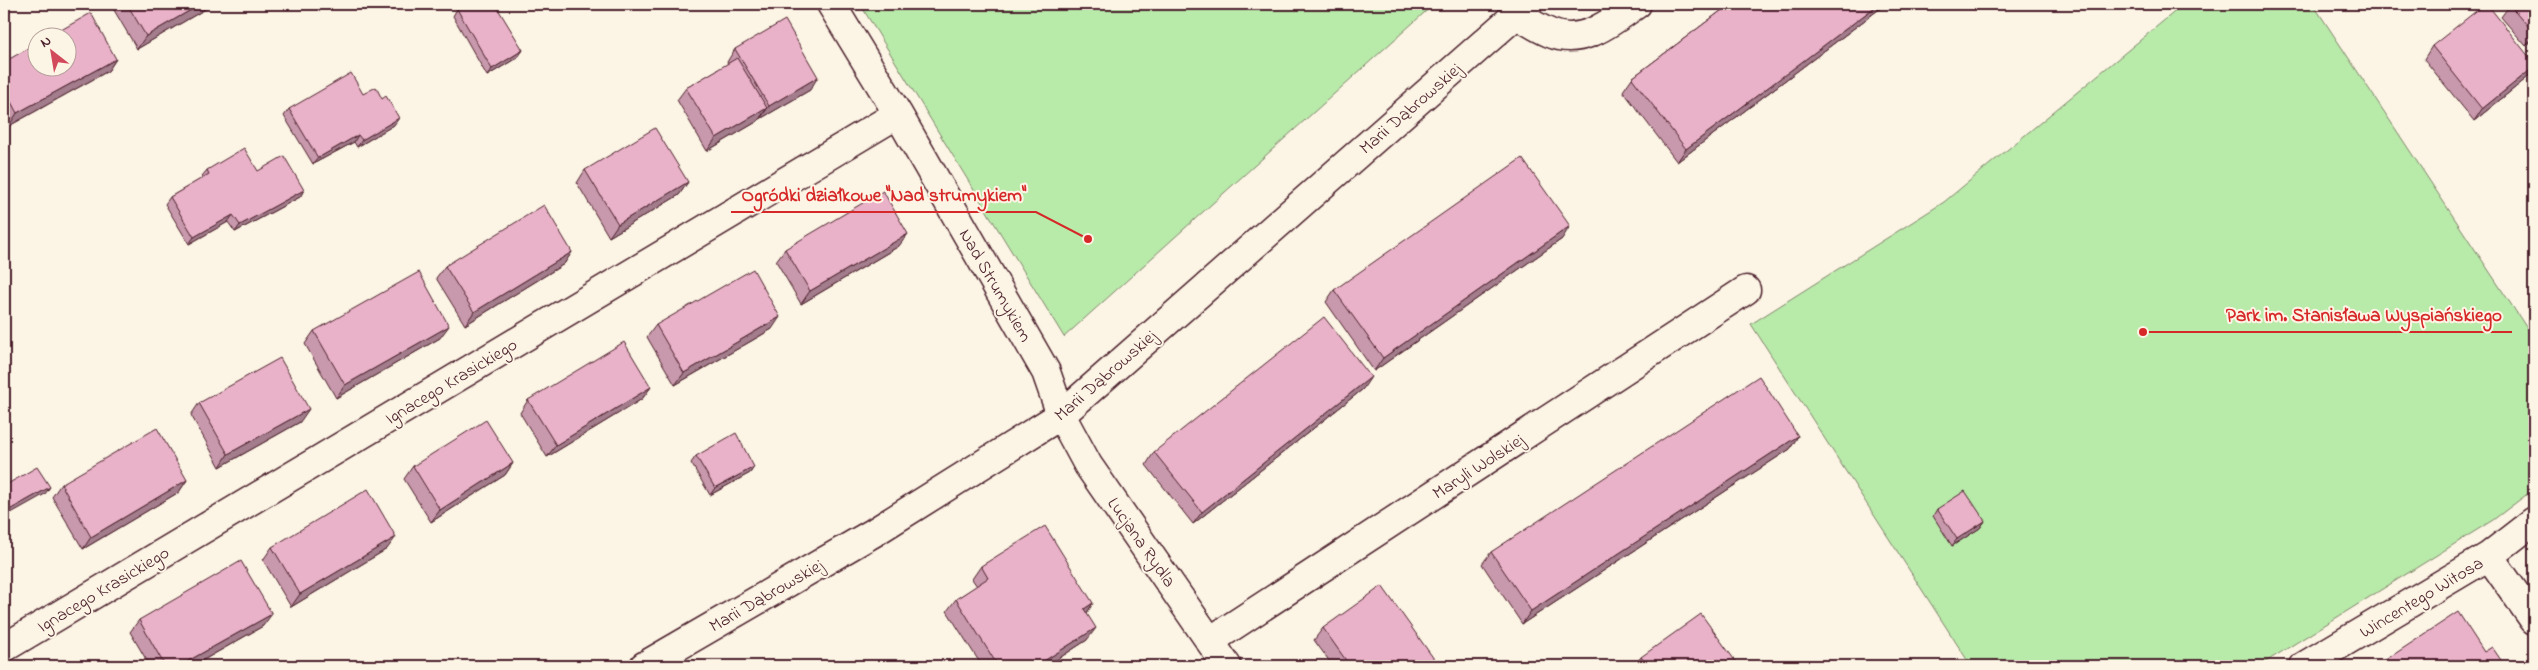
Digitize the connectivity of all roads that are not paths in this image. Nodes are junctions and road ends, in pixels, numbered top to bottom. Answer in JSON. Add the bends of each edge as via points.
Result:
{"nodes":[{"id":1,"x":831,"y":4,"type":"edge"},
{"id":2,"x":1638,"y":4,"type":"edge"},
{"id":3,"x":1522,"y":9,"type":"edge"},
{"id":4,"x":898,"y":114,"type":"junction"},
{"id":5,"x":1746,"y":290,"type":"dead end"},
{"id":6,"x":1061,"y":415,"type":"junction"},
{"id":7,"x":2534,"y":521,"type":"edge"},
{"id":8,"x":2489,"y":556,"type":"junction"},
{"id":9,"x":2534,"y":620,"type":"edge"},
{"id":10,"x":1210,"y":641,"type":"junction"},
{"id":11,"x":4,"y":648,"type":"edge"},
{"id":12,"x":644,"y":666,"type":"edge"},
{"id":13,"x":1227,"y":666,"type":"edge"},
{"id":14,"x":2304,"y":666,"type":"edge"}],
"edges":[{"from":1,"to":4,"type":"street","name":"Nad Strumykiem"},
{"from":2,"to":3,"type":"street","name":"Marii Dąbrowskiej","via":[[1590,34],[1567,38],[1550,33]]},
{"from":3,"to":6,"type":"street","name":"Marii Dąbrowskiej"},
{"from":4,"to":6,"type":"street","name":"Nad Strumykiem","via":[[1046,372]]},
{"from":4,"to":11,"type":"street","name":"Ignacego Krasickiego"},
{"from":5,"to":10,"type":"street","name":"Maryli Wolskiej"},
{"from":6,"to":10,"type":"street","name":"Lucjana Rydla","via":[[1088,465]]},
{"from":6,"to":12,"type":"street","name":"Marii Dąbrowskiej","via":[[873,533]]},
{"from":7,"to":8,"type":"street","name":"Wincentego Witosa"},
{"from":8,"to":9,"type":"street"},
{"from":8,"to":14,"type":"street","name":"Wincentego Witosa"},
{"from":10,"to":13,"type":"street","name":"Lucjana Rydla"}]}
